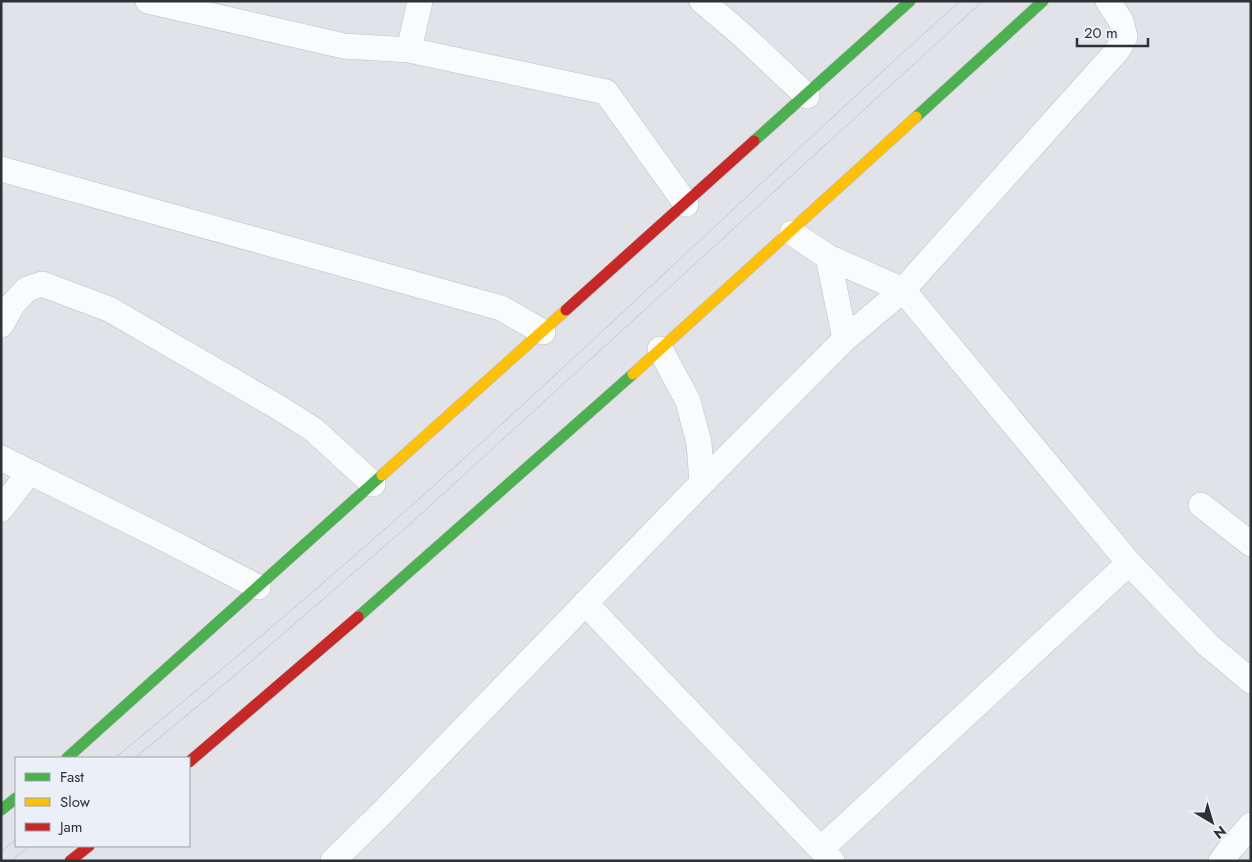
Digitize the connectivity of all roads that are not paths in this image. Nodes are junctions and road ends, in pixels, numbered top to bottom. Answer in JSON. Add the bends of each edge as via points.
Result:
{"nodes":[{"id":1,"x":148,"y":1,"type":"edge"},
{"id":2,"x":420,"y":1,"type":"edge"},
{"id":3,"x":702,"y":1,"type":"edge"},
{"id":4,"x":910,"y":1,"type":"edge"},
{"id":5,"x":1043,"y":1,"type":"edge"},
{"id":6,"x":1108,"y":1,"type":"edge"},
{"id":7,"x":409,"y":50,"type":"junction"},
{"id":8,"x":807,"y":96,"type":"junction"},
{"id":9,"x":1,"y":169,"type":"edge"},
{"id":10,"x":686,"y":204,"type":"junction"},
{"id":11,"x":792,"y":232,"type":"junction"},
{"id":12,"x":828,"y":257,"type":"junction"},
{"id":13,"x":903,"y":290,"type":"junction"},
{"id":14,"x":1,"y":325,"type":"edge"},
{"id":15,"x":543,"y":332,"type":"junction"},
{"id":16,"x":845,"y":339,"type":"junction"},
{"id":17,"x":660,"y":349,"type":"junction"},
{"id":18,"x":1,"y":458,"type":"edge"},
{"id":19,"x":29,"y":473,"type":"junction"},
{"id":20,"x":702,"y":483,"type":"junction"},
{"id":21,"x":374,"y":484,"type":"junction"},
{"id":22,"x":1201,"y":505,"type":"dead end"},
{"id":23,"x":1,"y":509,"type":"edge"},
{"id":24,"x":1251,"y":544,"type":"edge"},
{"id":25,"x":1130,"y":562,"type":"junction"},
{"id":26,"x":258,"y":587,"type":"junction"},
{"id":27,"x":586,"y":603,"type":"junction"},
{"id":28,"x":1251,"y":681,"type":"edge"},
{"id":29,"x":68,"y":757,"type":"edge"},
{"id":30,"x":190,"y":761,"type":"edge"},
{"id":31,"x":15,"y":799,"type":"edge"},
{"id":32,"x":1,"y":810,"type":"edge"},
{"id":33,"x":1251,"y":825,"type":"edge"},
{"id":34,"x":88,"y":847,"type":"edge"},
{"id":35,"x":826,"y":855,"type":"edge"},
{"id":36,"x":1232,"y":856,"type":"edge"},
{"id":37,"x":70,"y":861,"type":"edge"},
{"id":38,"x":333,"y":861,"type":"edge"}],
"edges":[{"from":1,"to":7,"type":"street","via":[[344,46]]},
{"from":2,"to":7,"type":"street"},
{"from":3,"to":8,"type":"street"},
{"from":4,"to":8,"type":"main road"},
{"from":5,"to":11,"type":"main road"},
{"from":6,"to":13,"type":"street","via":[[1121,21],[1125,37],[1117,51]]},
{"from":7,"to":10,"type":"street","via":[[606,92]]},
{"from":8,"to":10,"type":"main road"},
{"from":9,"to":15,"type":"street","via":[[501,308]]},
{"from":10,"to":15,"type":"main road"},
{"from":11,"to":12,"type":"street"},
{"from":11,"to":17,"type":"main road"},
{"from":12,"to":13,"type":"street"},
{"from":12,"to":16,"type":"street"},
{"from":13,"to":16,"type":"street"},
{"from":13,"to":25,"type":"street"},
{"from":14,"to":21,"type":"street","via":[[13,304],[27,289],[42,284],[109,310],[314,430]]},
{"from":15,"to":21,"type":"main road"},
{"from":16,"to":20,"type":"street"},
{"from":17,"to":20,"type":"street","via":[[688,401],[699,443]]},
{"from":17,"to":30,"type":"main road","via":[[336,638]]},
{"from":18,"to":19,"type":"street"},
{"from":19,"to":23,"type":"street"},
{"from":19,"to":26,"type":"street"},
{"from":20,"to":27,"type":"street"},
{"from":21,"to":26,"type":"main road"},
{"from":22,"to":24,"type":"street"},
{"from":25,"to":28,"type":"street","via":[[1208,645]]},
{"from":25,"to":35,"type":"street"},
{"from":26,"to":29,"type":"main road"},
{"from":27,"to":35,"type":"street"},
{"from":27,"to":38,"type":"street"},
{"from":31,"to":32,"type":"main road"},
{"from":33,"to":36,"type":"street"},
{"from":34,"to":37,"type":"main road"}]}
